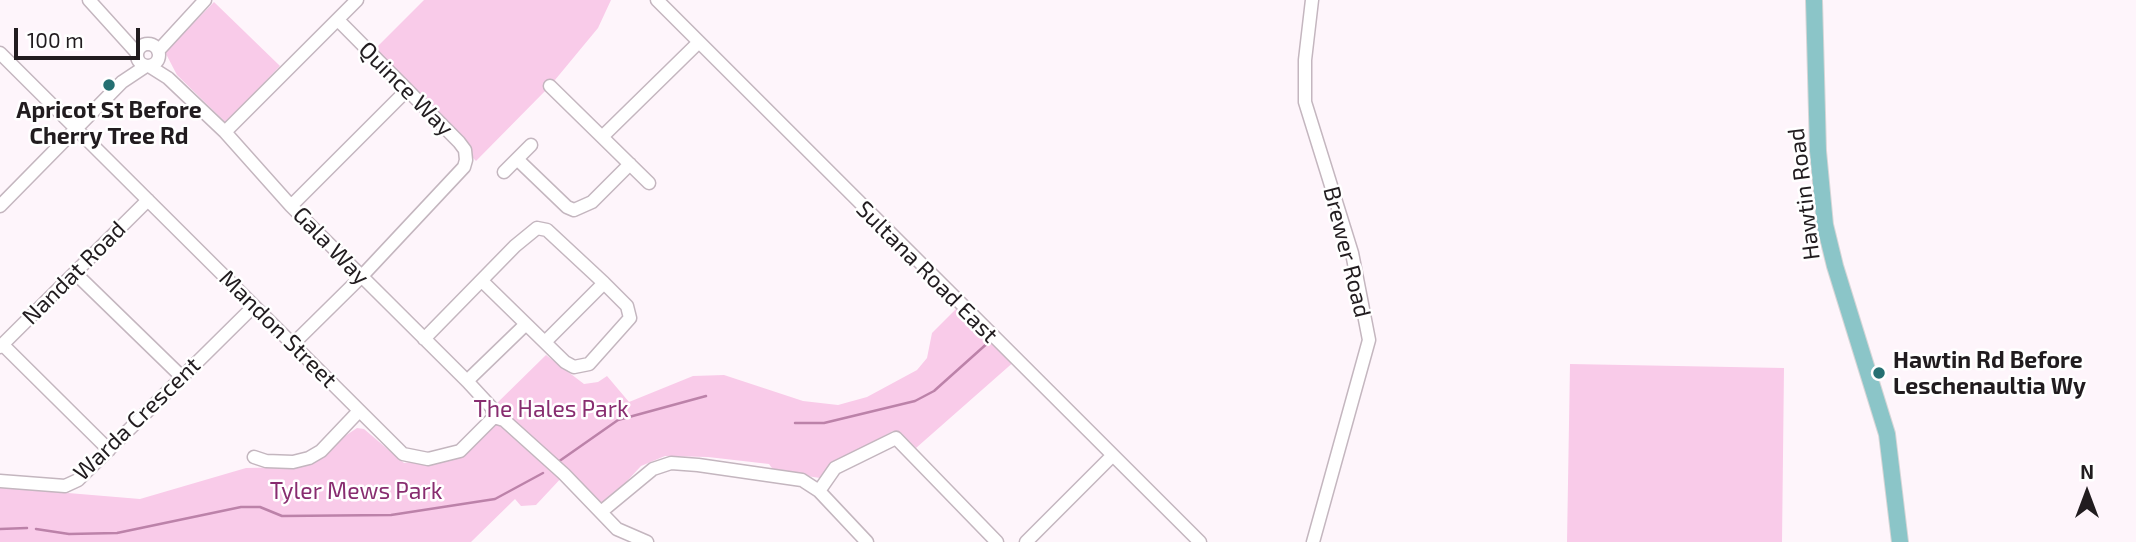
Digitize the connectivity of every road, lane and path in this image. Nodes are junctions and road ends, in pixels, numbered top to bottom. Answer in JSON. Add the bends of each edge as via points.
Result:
{"nodes":[{"id":1,"x":89,"y":0,"type":"edge"},
{"id":2,"x":205,"y":0,"type":"edge"},
{"id":3,"x":356,"y":0,"type":"edge"},
{"id":4,"x":657,"y":0,"type":"edge"},
{"id":5,"x":1312,"y":0,"type":"edge"},
{"id":6,"x":1814,"y":0,"type":"edge"},
{"id":7,"x":338,"y":20,"type":"junction"},
{"id":8,"x":699,"y":41,"type":"junction"},
{"id":9,"x":1,"y":54,"type":"edge"},
{"id":10,"x":148,"y":56,"type":"junction"},
{"id":11,"x":550,"y":86,"type":"dead end"},
{"id":12,"x":407,"y":90,"type":"junction"},
{"id":13,"x":76,"y":130,"type":"junction"},
{"id":14,"x":225,"y":132,"type":"junction"},
{"id":15,"x":603,"y":136,"type":"junction"},
{"id":16,"x":531,"y":145,"type":"dead end"},
{"id":17,"x":517,"y":159,"type":"junction"},
{"id":18,"x":630,"y":164,"type":"junction"},
{"id":19,"x":505,"y":172,"type":"dead end"},
{"id":20,"x":649,"y":183,"type":"dead end"},
{"id":21,"x":148,"y":200,"type":"junction"},
{"id":22,"x":0,"y":206,"type":"edge"},
{"id":23,"x":291,"y":206,"type":"junction"},
{"id":24,"x":75,"y":273,"type":"junction"},
{"id":25,"x":360,"y":277,"type":"junction"},
{"id":26,"x":482,"y":281,"type":"junction"},
{"id":27,"x":604,"y":283,"type":"junction"},
{"id":28,"x":254,"y":306,"type":"junction"},
{"id":29,"x":526,"y":324,"type":"junction"},
{"id":30,"x":424,"y":339,"type":"junction"},
{"id":31,"x":545,"y":342,"type":"junction"},
{"id":32,"x":293,"y":344,"type":"junction"},
{"id":33,"x":1,"y":346,"type":"edge"},
{"id":34,"x":182,"y":377,"type":"junction"},
{"id":35,"x":467,"y":381,"type":"junction"},
{"id":36,"x":359,"y":411,"type":"junction"},
{"id":37,"x":494,"y":414,"type":"junction"},
{"id":38,"x":108,"y":450,"type":"junction"},
{"id":39,"x":1112,"y":456,"type":"junction"},
{"id":40,"x":254,"y":457,"type":"dead end"},
{"id":41,"x":0,"y":481,"type":"edge"},
{"id":42,"x":819,"y":491,"type":"junction"},
{"id":43,"x":601,"y":512,"type":"junction"},
{"id":44,"x":647,"y":542,"type":"edge"},
{"id":45,"x":867,"y":542,"type":"edge"},
{"id":46,"x":997,"y":542,"type":"edge"},
{"id":47,"x":1026,"y":542,"type":"edge"},
{"id":48,"x":1200,"y":542,"type":"edge"},
{"id":49,"x":1313,"y":542,"type":"edge"},
{"id":50,"x":1900,"y":542,"type":"edge"}],
"edges":[{"from":1,"to":10,"type":"street","name":"Gala Way"},
{"from":2,"to":10,"type":"street"},
{"from":3,"to":7,"type":"street"},
{"from":4,"to":8,"type":"street","name":"Sultana Road East"},
{"from":5,"to":49,"type":"street","name":"Brewer Road","via":[[1305,102],[1352,253],[1369,340]]},
{"from":6,"to":50,"type":"main road","name":"Hawtin Road","via":[[1825,225],[1888,434]]},
{"from":7,"to":12,"type":"street","name":"Quince Way"},
{"from":7,"to":14,"type":"street"},
{"from":8,"to":15,"type":"street"},
{"from":8,"to":39,"type":"street","name":"Sultana Road East"},
{"from":9,"to":13,"type":"street","name":"Mandon Street"},
{"from":10,"to":13,"type":"street"},
{"from":10,"to":14,"type":"street","name":"Gala Way"},
{"from":11,"to":15,"type":"street"},
{"from":12,"to":23,"type":"street"},
{"from":12,"to":25,"type":"street","name":"Quince Way","via":[[459,142],[466,160]]},
{"from":13,"to":21,"type":"street","name":"Mandon Street"},
{"from":13,"to":22,"type":"street"},
{"from":14,"to":23,"type":"street","name":"Gala Way"},
{"from":15,"to":18,"type":"street"},
{"from":16,"to":17,"type":"street"},
{"from":17,"to":18,"type":"street","via":[[575,210],[592,202]]},
{"from":17,"to":19,"type":"street"},
{"from":18,"to":20,"type":"street"},
{"from":21,"to":24,"type":"street","name":"Nandat Road"},
{"from":21,"to":28,"type":"street","name":"Mandon Street"},
{"from":23,"to":25,"type":"street","name":"Gala Way"},
{"from":24,"to":33,"type":"street","name":"Nandat Road"},
{"from":24,"to":34,"type":"street"},
{"from":25,"to":30,"type":"street","name":"Gala Way"},
{"from":25,"to":32,"type":"street","name":"Quince Way"},
{"from":26,"to":27,"type":"street","via":[[528,233],[543,228]]},
{"from":26,"to":29,"type":"street"},
{"from":26,"to":30,"type":"street"},
{"from":27,"to":31,"type":"street"},
{"from":27,"to":31,"type":"street","via":[[627,306],[630,318],[598,356],[589,364],[574,367]]},
{"from":28,"to":32,"type":"street","name":"Mandon Street"},
{"from":28,"to":34,"type":"street","name":"Warda Crescent"},
{"from":29,"to":31,"type":"street"},
{"from":29,"to":35,"type":"street"},
{"from":30,"to":35,"type":"street","name":"Gala Way"},
{"from":32,"to":36,"type":"street","name":"Mandon Street"},
{"from":33,"to":38,"type":"street"},
{"from":34,"to":38,"type":"street","name":"Warda Crescent"},
{"from":35,"to":37,"type":"street","name":"Gala Way"},
{"from":36,"to":37,"type":"street","name":"Mandon Street","via":[[403,454],[416,459],[460,451]]},
{"from":36,"to":40,"type":"street","via":[[309,458],[293,462]]},
{"from":37,"to":43,"type":"street","name":"Gala Way"},
{"from":38,"to":41,"type":"street","name":"Warda Crescent","via":[[78,480],[65,486]]},
{"from":39,"to":47,"type":"street"},
{"from":39,"to":48,"type":"street","name":"Sultana Road East"},
{"from":42,"to":43,"type":"street","via":[[789,476],[671,463],[653,469]]},
{"from":42,"to":45,"type":"street"},
{"from":42,"to":46,"type":"street","via":[[835,468],[896,438]]},
{"from":43,"to":44,"type":"street","name":"Gala Way","via":[[624,534]]}]}
